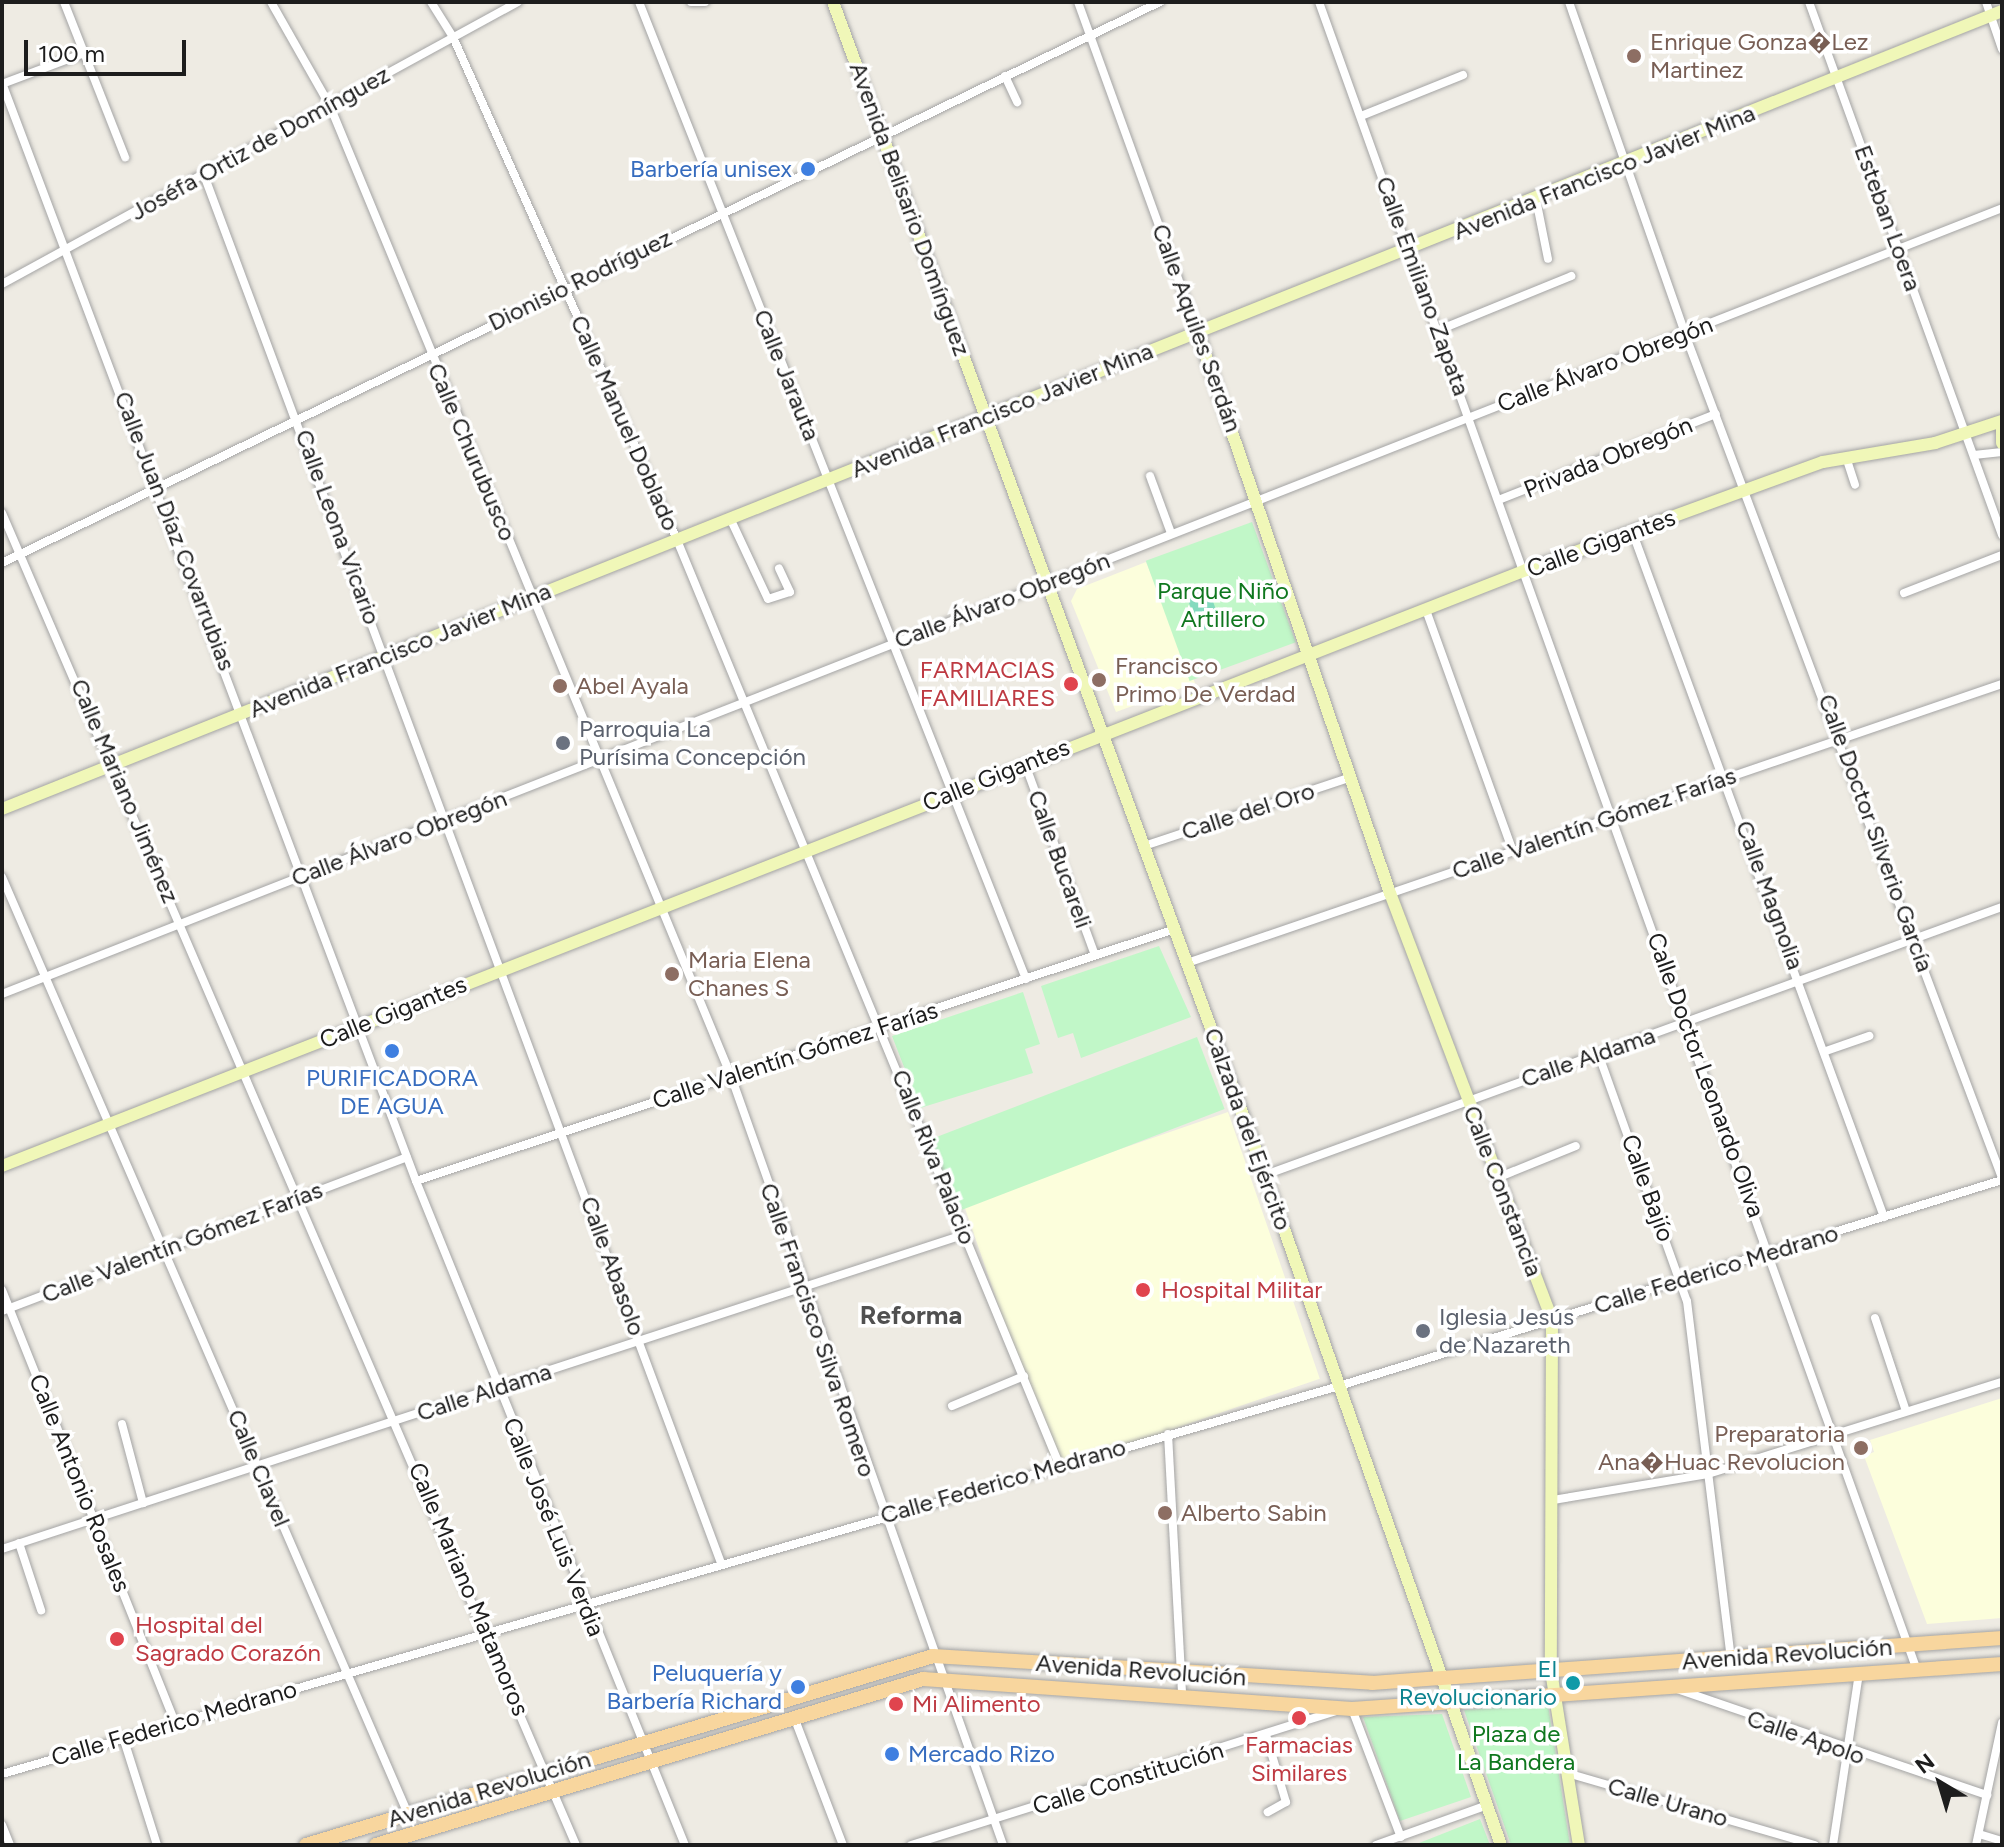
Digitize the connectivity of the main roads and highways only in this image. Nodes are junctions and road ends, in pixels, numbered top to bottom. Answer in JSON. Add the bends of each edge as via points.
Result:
{"nodes":[{"id":1,"x":833,"y":2,"type":"edge"},
{"id":2,"x":1996,"y":13,"type":"edge"},
{"id":3,"x":1198,"y":333,"type":"junction"},
{"id":4,"x":987,"y":416,"type":"junction"},
{"id":5,"x":2002,"y":422,"type":"edge"},
{"id":6,"x":2002,"y":443,"type":"edge"},
{"id":7,"x":1314,"y":655,"type":"junction"},
{"id":8,"x":1102,"y":732,"type":"junction"},
{"id":9,"x":2,"y":809,"type":"edge"},
{"id":10,"x":2,"y":1166,"type":"edge"},
{"id":11,"x":2002,"y":1638,"type":"edge"},
{"id":12,"x":2002,"y":1664,"type":"edge"},
{"id":13,"x":1551,"y":1671,"type":"junction"},
{"id":14,"x":1446,"y":1679,"type":"junction"},
{"id":15,"x":1553,"y":1696,"type":"junction"},
{"id":16,"x":1454,"y":1701,"type":"junction"},
{"id":17,"x":418,"y":1839,"type":"edge"},
{"id":18,"x":306,"y":1845,"type":"edge"},
{"id":19,"x":376,"y":1845,"type":"edge"},
{"id":20,"x":1501,"y":1845,"type":"edge"},
{"id":21,"x":1579,"y":1845,"type":"edge"}],
"edges":[{"from":1,"to":4,"type":"main road","name":"Avenida Belisario Domínguez"},
{"from":2,"to":3,"type":"main road","name":"Avenida Francisco Javier Mina"},
{"from":3,"to":4,"type":"main road","name":"Avenida Francisco Javier Mina"},
{"from":3,"to":7,"type":"main road","name":"Calle Aquiles Serdán"},
{"from":4,"to":8,"type":"main road","name":"Calzada del Ejército"},
{"from":4,"to":9,"type":"main road","name":"Avenida Francisco Javier Mina"},
{"from":5,"to":6,"type":"main road"},
{"from":5,"to":7,"type":"main road","name":"Calle Gigantes","via":[[1968,434],[1846,456],[1526,570]]},
{"from":7,"to":8,"type":"main road","name":"Calle Gigantes"},
{"from":7,"to":13,"type":"main road","name":"Calle Constancia","via":[[1390,893],[1552,1319]]},
{"from":8,"to":10,"type":"main road","name":"Calle Gigantes"},
{"from":8,"to":14,"type":"main road","name":"Calzada del Ejército"},
{"from":11,"to":13,"type":"main road","name":"Avenida Revolución"},
{"from":12,"to":15,"type":"main road","name":"Avenida Revolución"},
{"from":13,"to":14,"type":"main road","name":"Avenida Revolución"},
{"from":13,"to":15,"type":"main road","name":"Calle Constancia"},
{"from":14,"to":16,"type":"main road","name":"Calzada del Ejército"},
{"from":14,"to":18,"type":"main road","name":"Avenida Revolución","via":[[1357,1683],[933,1656]]},
{"from":15,"to":16,"type":"main road","name":"Avenida Revolución"},
{"from":15,"to":21,"type":"main road","name":"Calle Constancia"},
{"from":16,"to":17,"type":"main road","name":"Avenida Revolución","via":[[1347,1708],[941,1677],[794,1716]]},
{"from":16,"to":20,"type":"main road","name":"Calzada del Ejército"},
{"from":17,"to":19,"type":"main road","name":"Avenida Revolución"}]}
